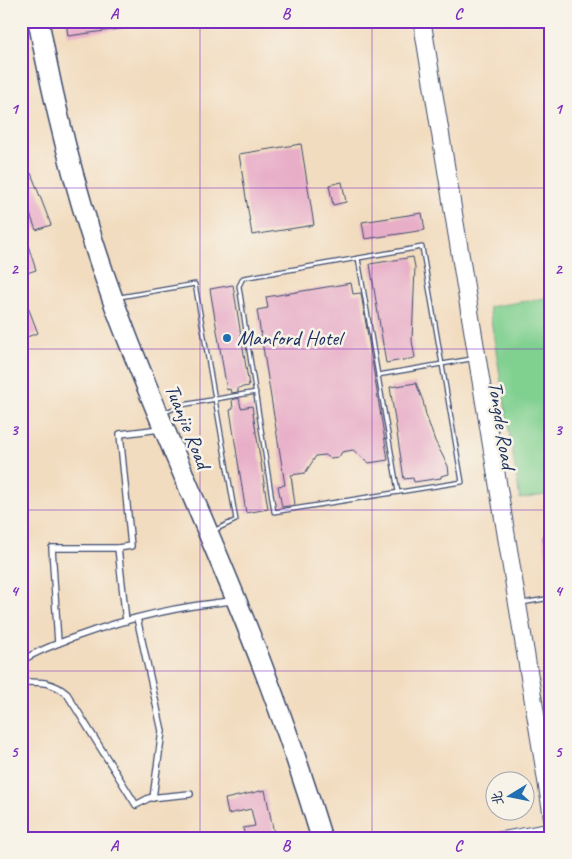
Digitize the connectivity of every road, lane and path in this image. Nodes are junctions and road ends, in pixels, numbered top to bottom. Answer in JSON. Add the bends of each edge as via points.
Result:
{"nodes":[{"id":1,"x":34,"y":21,"type":"edge"},
{"id":2,"x":42,"y":21,"type":"edge"},
{"id":3,"x":418,"y":21,"type":"edge"},
{"id":4,"x":426,"y":21,"type":"edge"},
{"id":5,"x":358,"y":258,"type":"junction"},
{"id":6,"x":117,"y":298,"type":"junction"},
{"id":7,"x":473,"y":359,"type":"junction"},
{"id":8,"x":442,"y":364,"type":"junction"},
{"id":9,"x":378,"y":375,"type":"junction"},
{"id":10,"x":256,"y":392,"type":"junction"},
{"id":11,"x":215,"y":400,"type":"junction"},
{"id":12,"x":163,"y":414,"type":"junction"},
{"id":13,"x":160,"y":429,"type":"junction"},
{"id":14,"x":398,"y":492,"type":"junction"},
{"id":15,"x":212,"y":532,"type":"junction"},
{"id":16,"x":118,"y":548,"type":"junction"},
{"id":17,"x":551,"y":598,"type":"edge"},
{"id":18,"x":232,"y":601,"type":"junction"},
{"id":19,"x":521,"y":603,"type":"junction"},
{"id":20,"x":137,"y":618,"type":"junction"},
{"id":21,"x":126,"y":621,"type":"junction"},
{"id":22,"x":58,"y":643,"type":"junction"},
{"id":23,"x":21,"y":661,"type":"edge"},
{"id":24,"x":21,"y":682,"type":"edge"},
{"id":25,"x":551,"y":784,"type":"edge"},
{"id":26,"x":190,"y":794,"type":"dead end"},
{"id":27,"x":153,"y":798,"type":"junction"},
{"id":28,"x":551,"y":831,"type":"edge"},
{"id":29,"x":317,"y":838,"type":"edge"},
{"id":30,"x":326,"y":838,"type":"edge"},
{"id":31,"x":494,"y":838,"type":"edge"},
{"id":32,"x":536,"y":838,"type":"edge"}],
"edges":[{"from":1,"to":13,"type":"highway","name":"Tuanjie Road","via":[[64,158],[85,229],[123,338]]},
{"from":2,"to":6,"type":"highway","name":"Tuanjie Road","via":[[72,155]]},
{"from":3,"to":7,"type":"main road","name":"Tongde Road"},
{"from":4,"to":19,"type":"main road","name":"Tongde Road"},
{"from":5,"to":8,"type":"lane","via":[[422,247]]},
{"from":5,"to":9,"type":"lane"},
{"from":5,"to":10,"type":"lane","via":[[243,278],[240,286]]},
{"from":6,"to":11,"type":"lane","via":[[195,284]]},
{"from":6,"to":12,"type":"highway","name":"Tuanjie Road"},
{"from":7,"to":8,"type":"lane"},
{"from":7,"to":28,"type":"main road","name":"Tongde Road"},
{"from":8,"to":9,"type":"lane"},
{"from":8,"to":14,"type":"lane","via":[[462,482]]},
{"from":9,"to":14,"type":"lane"},
{"from":10,"to":11,"type":"lane"},
{"from":10,"to":14,"type":"lane","via":[[274,512]]},
{"from":11,"to":12,"type":"lane","via":[[182,405]]},
{"from":11,"to":15,"type":"lane","via":[[236,520]]},
{"from":12,"to":15,"type":"highway","name":"Tuanjie Road"},
{"from":13,"to":16,"type":"street","via":[[120,434],[131,546]]},
{"from":13,"to":18,"type":"highway","name":"Tuanjie Road"},
{"from":15,"to":30,"type":"highway","name":"Tuanjie Road","via":[[248,616],[297,747]]},
{"from":16,"to":21,"type":"street"},
{"from":16,"to":22,"type":"street","via":[[52,548]]},
{"from":17,"to":19,"type":"lane"},
{"from":18,"to":20,"type":"street"},
{"from":18,"to":29,"type":"highway","name":"Tuanjie Road","via":[[274,708]]},
{"from":19,"to":25,"type":"main road","name":"Tongde Road"},
{"from":20,"to":21,"type":"street"},
{"from":20,"to":27,"type":"street","via":[[162,731]]},
{"from":21,"to":22,"type":"street"},
{"from":22,"to":23,"type":"street"},
{"from":24,"to":27,"type":"street","via":[[46,682],[67,694],[136,805]]},
{"from":26,"to":27,"type":"street"},
{"from":28,"to":31,"type":"main road"},
{"from":28,"to":32,"type":"main road"}]}
